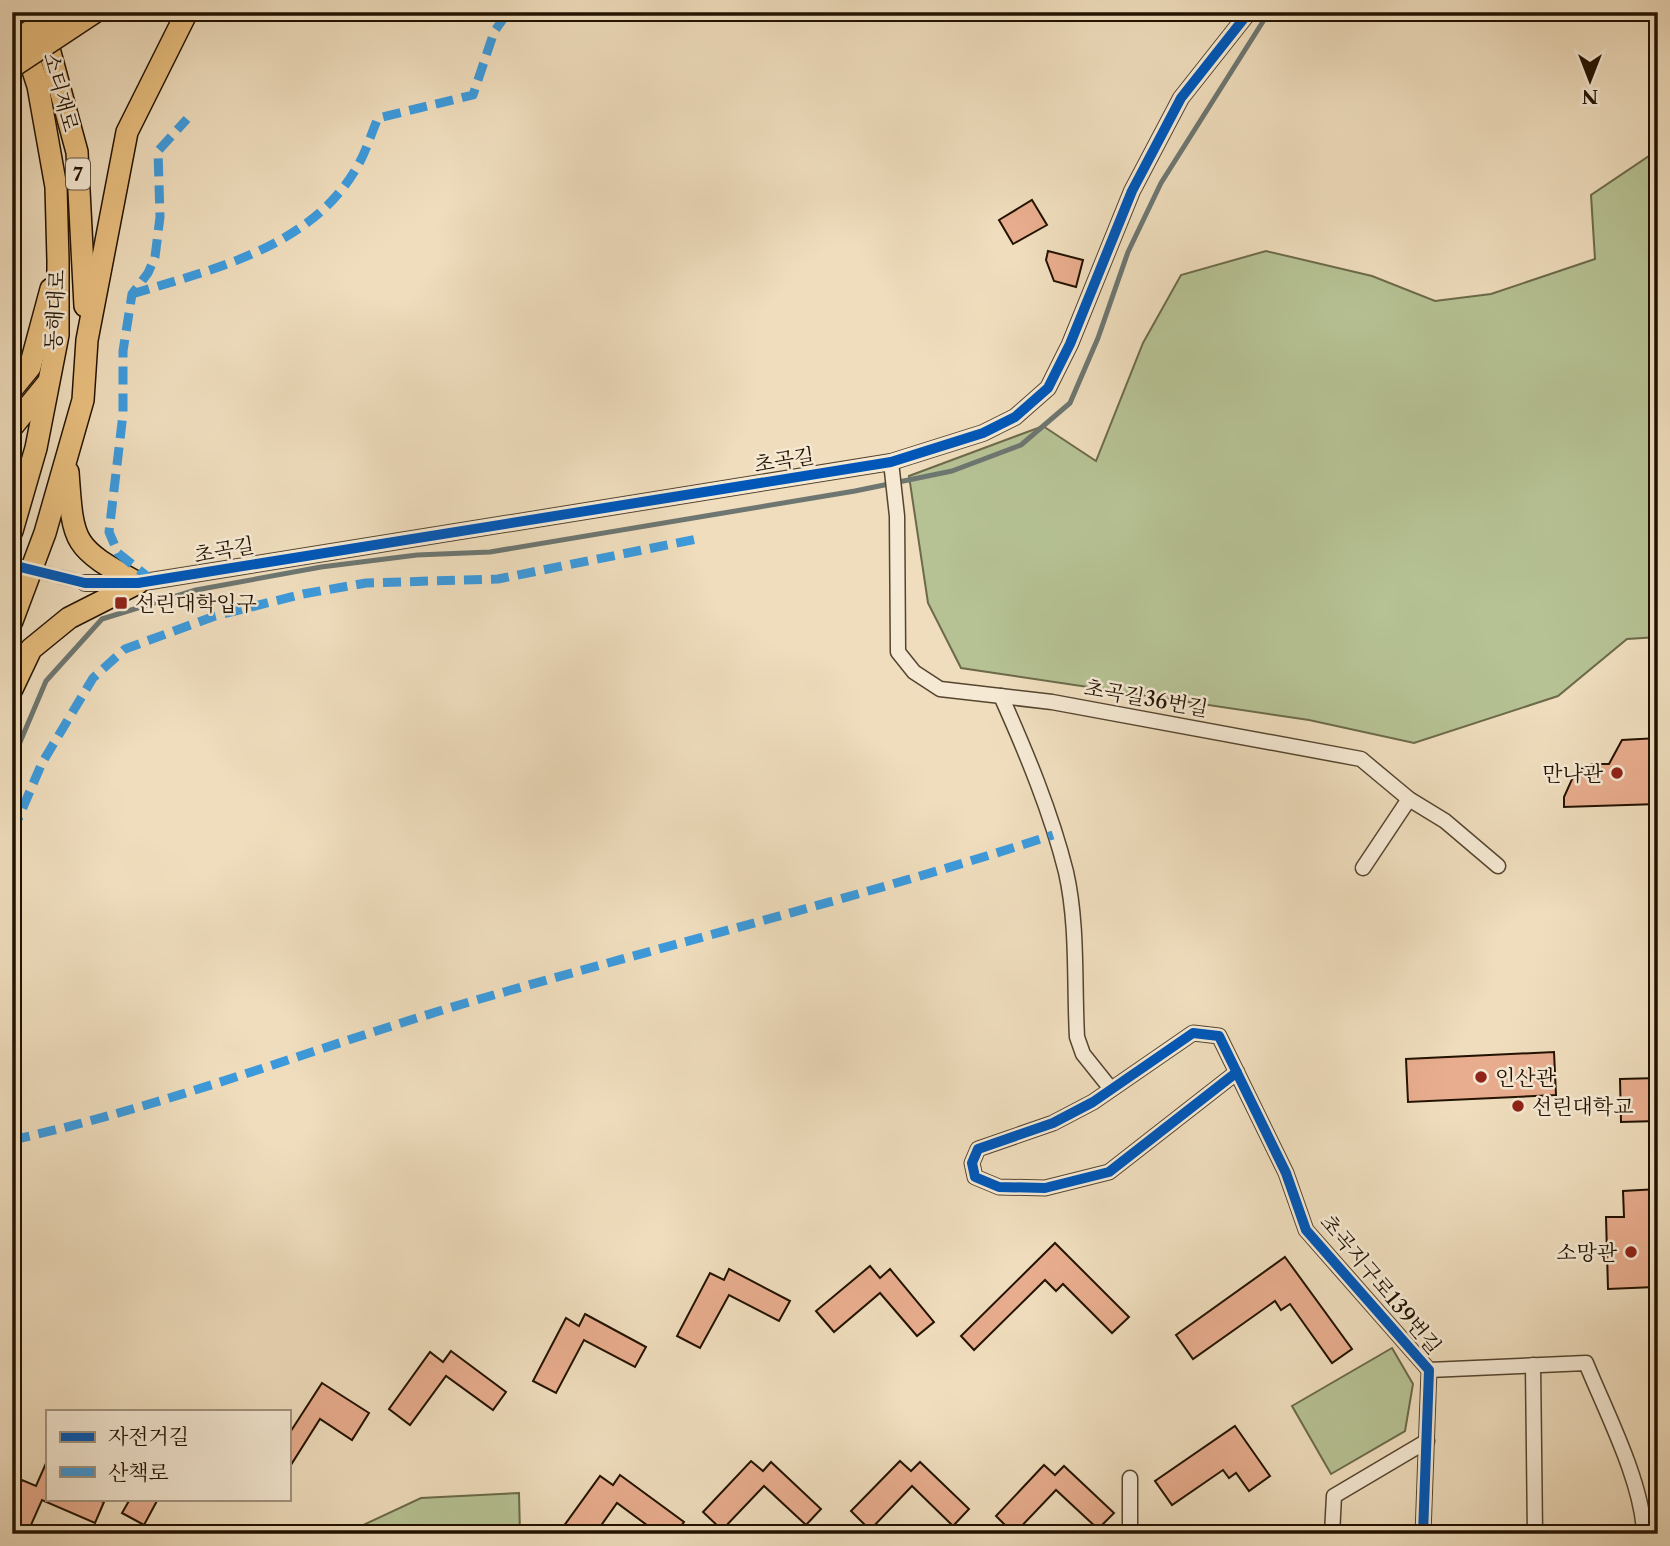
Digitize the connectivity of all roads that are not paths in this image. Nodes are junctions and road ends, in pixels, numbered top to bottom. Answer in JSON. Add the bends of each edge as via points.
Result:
{"nodes":[{"id":1,"x":14,"y":12,"type":"edge"},
{"id":2,"x":39,"y":12,"type":"edge"},
{"id":3,"x":59,"y":12,"type":"edge"},
{"id":4,"x":95,"y":12,"type":"edge"},
{"id":5,"x":187,"y":12,"type":"edge"},
{"id":6,"x":1249,"y":12,"type":"edge"},
{"id":7,"x":12,"y":43,"type":"edge"},
{"id":8,"x":12,"y":67,"type":"edge"},
{"id":9,"x":38,"y":86,"type":"joint"},
{"id":10,"x":58,"y":260,"type":"junction"},
{"id":11,"x":87,"y":340,"type":"junction"},
{"id":12,"x":48,"y":383,"type":"junction"},
{"id":13,"x":12,"y":389,"type":"edge"},
{"id":14,"x":12,"y":427,"type":"edge"},
{"id":15,"x":66,"y":452,"type":"junction"},
{"id":16,"x":892,"y":470,"type":"junction"},
{"id":17,"x":12,"y":531,"type":"edge"},
{"id":18,"x":85,"y":583,"type":"tunnel mouth"},
{"id":19,"x":138,"y":583,"type":"junction"},
{"id":20,"x":12,"y":621,"type":"edge"},
{"id":21,"x":12,"y":690,"type":"edge"},
{"id":22,"x":1001,"y":696,"type":"junction"},
{"id":23,"x":1409,"y":799,"type":"junction"},
{"id":24,"x":1498,"y":866,"type":"dead end"},
{"id":25,"x":1363,"y":868,"type":"dead end"},
{"id":26,"x":1237,"y":1072,"type":"junction"},
{"id":27,"x":1111,"y":1089,"type":"junction"},
{"id":28,"x":1533,"y":1365,"type":"junction"},
{"id":29,"x":1429,"y":1370,"type":"junction"},
{"id":30,"x":1427,"y":1441,"type":"junction"},
{"id":31,"x":1130,"y":1478,"type":"dead end"},
{"id":32,"x":1130,"y":1534,"type":"edge"},
{"id":33,"x":1332,"y":1534,"type":"edge"},
{"id":34,"x":1423,"y":1534,"type":"edge"},
{"id":35,"x":1535,"y":1534,"type":"edge"},
{"id":36,"x":1644,"y":1534,"type":"edge"}],
"edges":[{"from":1,"to":9,"type":"main road","name":"소티재로","number":"7"},
{"from":2,"to":11,"type":"main road","name":"소티재로","number":"7","via":[[77,152]]},
{"from":3,"to":7,"type":"main road","bridge":true},
{"from":4,"to":8,"type":"main road","bridge":true},
{"from":5,"to":11,"type":"main road","via":[[127,132]]},
{"from":6,"to":16,"type":"street","name":"초곡길","via":[[1181,98],[1132,191],[1048,388],[1015,417]]},
{"from":9,"to":10,"type":"main road","name":"동해대로","number":"7","via":[[56,187]]},
{"from":10,"to":12,"type":"main road","name":"동해대로","number":"7","via":[[58,335]]},
{"from":10,"to":13,"type":"main road","via":[[30,367]]},
{"from":11,"to":15,"type":"main road","name":"동해대로","number":"7","via":[[83,400]]},
{"from":12,"to":14,"type":"main road"},
{"from":12,"to":17,"type":"main road","name":"동해대로","number":"7","via":[[36,449]]},
{"from":15,"to":19,"type":"main road","via":[[71,526],[84,549]]},
{"from":15,"to":20,"type":"main road","name":"동해대로","number":"7","via":[[45,533]]},
{"from":16,"to":19,"type":"street","name":"초곡길"},
{"from":16,"to":22,"type":"street","name":"초곡길36번길","via":[[898,652],[914,672],[940,689]]},
{"from":18,"to":19,"type":"street","name":"초곡길"},
{"from":19,"to":21,"type":"main road","via":[[69,618],[32,649]]},
{"from":22,"to":23,"type":"street","name":"초곡길36번길","via":[[1361,759]]},
{"from":22,"to":27,"type":"street","via":[[1025,748],[1066,872],[1077,1037],[1083,1054]]},
{"from":23,"to":24,"type":"street","name":"초곡길36번길","via":[[1445,821]]},
{"from":23,"to":25,"type":"street"},
{"from":26,"to":27,"type":"street","name":"초곡지구로139번길","via":[[1219,1035],[1193,1033]]},
{"from":26,"to":27,"type":"street","name":"초곡지구로139번길","via":[[1109,1172],[1045,1188],[999,1187],[975,1177],[972,1163],[978,1149],[1053,1124]]},
{"from":26,"to":29,"type":"street","name":"초곡지구로139번길","via":[[1286,1173],[1306,1230]]},
{"from":28,"to":29,"type":"street"},
{"from":28,"to":35,"type":"street"},
{"from":28,"to":36,"type":"street","via":[[1586,1363],[1626,1462],[1644,1519]]},
{"from":29,"to":30,"type":"street","name":"초곡지구로139번길"},
{"from":30,"to":33,"type":"street","via":[[1334,1496]]},
{"from":30,"to":34,"type":"street","name":"초곡지구로139번길"},
{"from":31,"to":32,"type":"street"}]}
